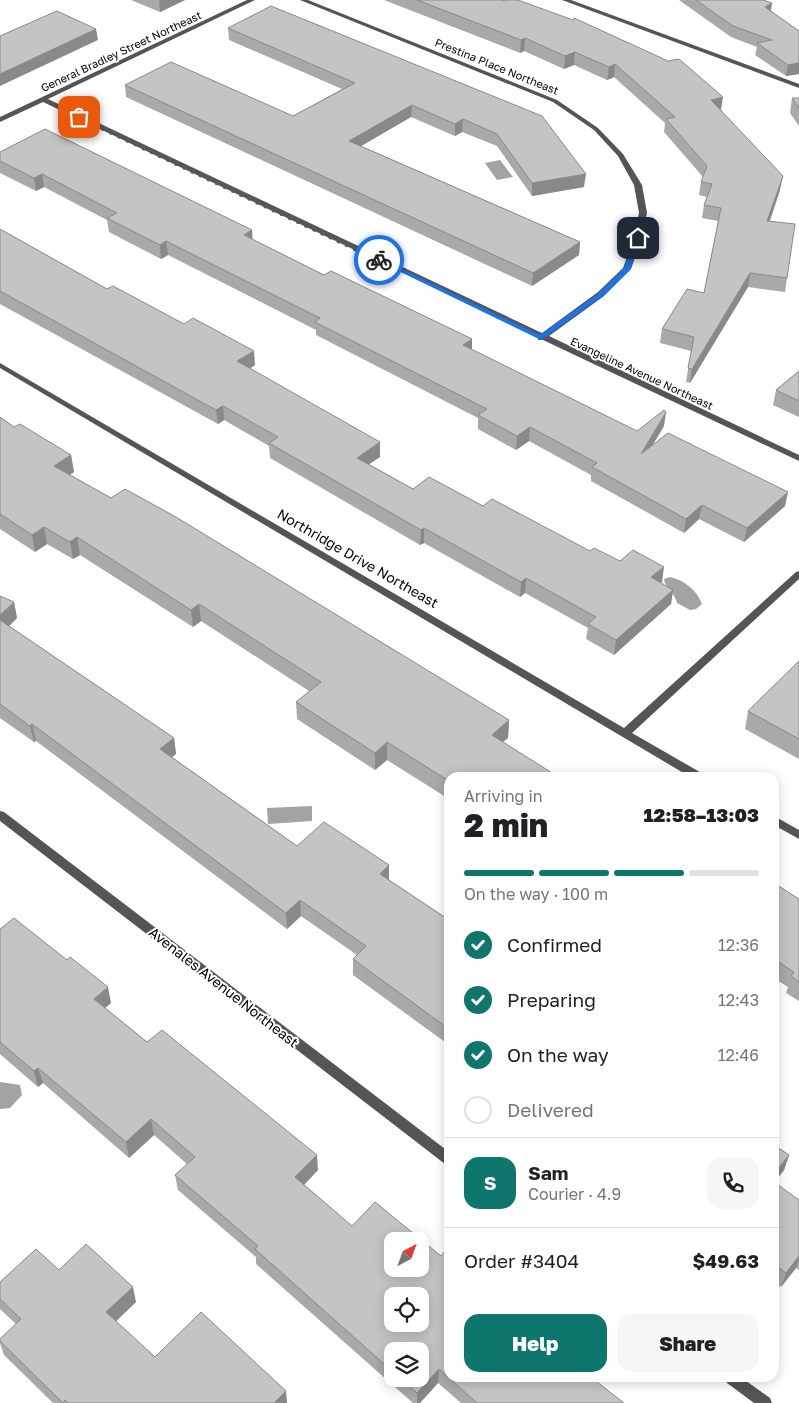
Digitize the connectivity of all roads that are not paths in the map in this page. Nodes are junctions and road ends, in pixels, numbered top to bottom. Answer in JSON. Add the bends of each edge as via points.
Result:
{"nodes":[{"id":1,"x":252,"y":0,"type":"edge"},
{"id":2,"x":304,"y":0,"type":"edge"},
{"id":3,"x":564,"y":0,"type":"edge"},
{"id":4,"x":799,"y":86,"type":"edge"},
{"id":5,"x":42,"y":99,"type":"junction"},
{"id":6,"x":0,"y":120,"type":"edge"},
{"id":7,"x":541,"y":338,"type":"junction"},
{"id":8,"x":0,"y":365,"type":"edge"},
{"id":9,"x":799,"y":458,"type":"edge"},
{"id":10,"x":799,"y":574,"type":"edge"},
{"id":11,"x":625,"y":732,"type":"junction"},
{"id":12,"x":691,"y":772,"type":"edge"},
{"id":13,"x":0,"y":815,"type":"edge"},
{"id":14,"x":779,"y":823,"type":"edge"},
{"id":15,"x":799,"y":835,"type":"edge"},
{"id":16,"x":444,"y":1156,"type":"edge"},
{"id":17,"x":737,"y":1382,"type":"edge"},
{"id":18,"x":766,"y":1403,"type":"edge"}],
"edges":[{"from":1,"to":5,"type":"street","name":"General Bradley Street Northeast"},
{"from":2,"to":7,"type":"street","name":"Prestina Place Northeast","via":[[554,101],[596,130],[621,155],[638,185],[643,213],[627,268],[601,294]]},
{"from":3,"to":4,"type":"street"},
{"from":5,"to":6,"type":"street","name":"General Bradley Street Northeast"},
{"from":5,"to":7,"type":"street","name":"Evangeline Avenue Northeast"},
{"from":7,"to":9,"type":"street","name":"Evangeline Avenue Northeast"},
{"from":8,"to":11,"type":"street","name":"Northridge Drive Northeast"},
{"from":10,"to":11,"type":"street"},
{"from":11,"to":12,"type":"street","name":"Northridge Drive Northeast"},
{"from":13,"to":16,"type":"street","name":"Avenales Avenue Northeast"},
{"from":14,"to":15,"type":"street"},
{"from":17,"to":18,"type":"street"}]}
